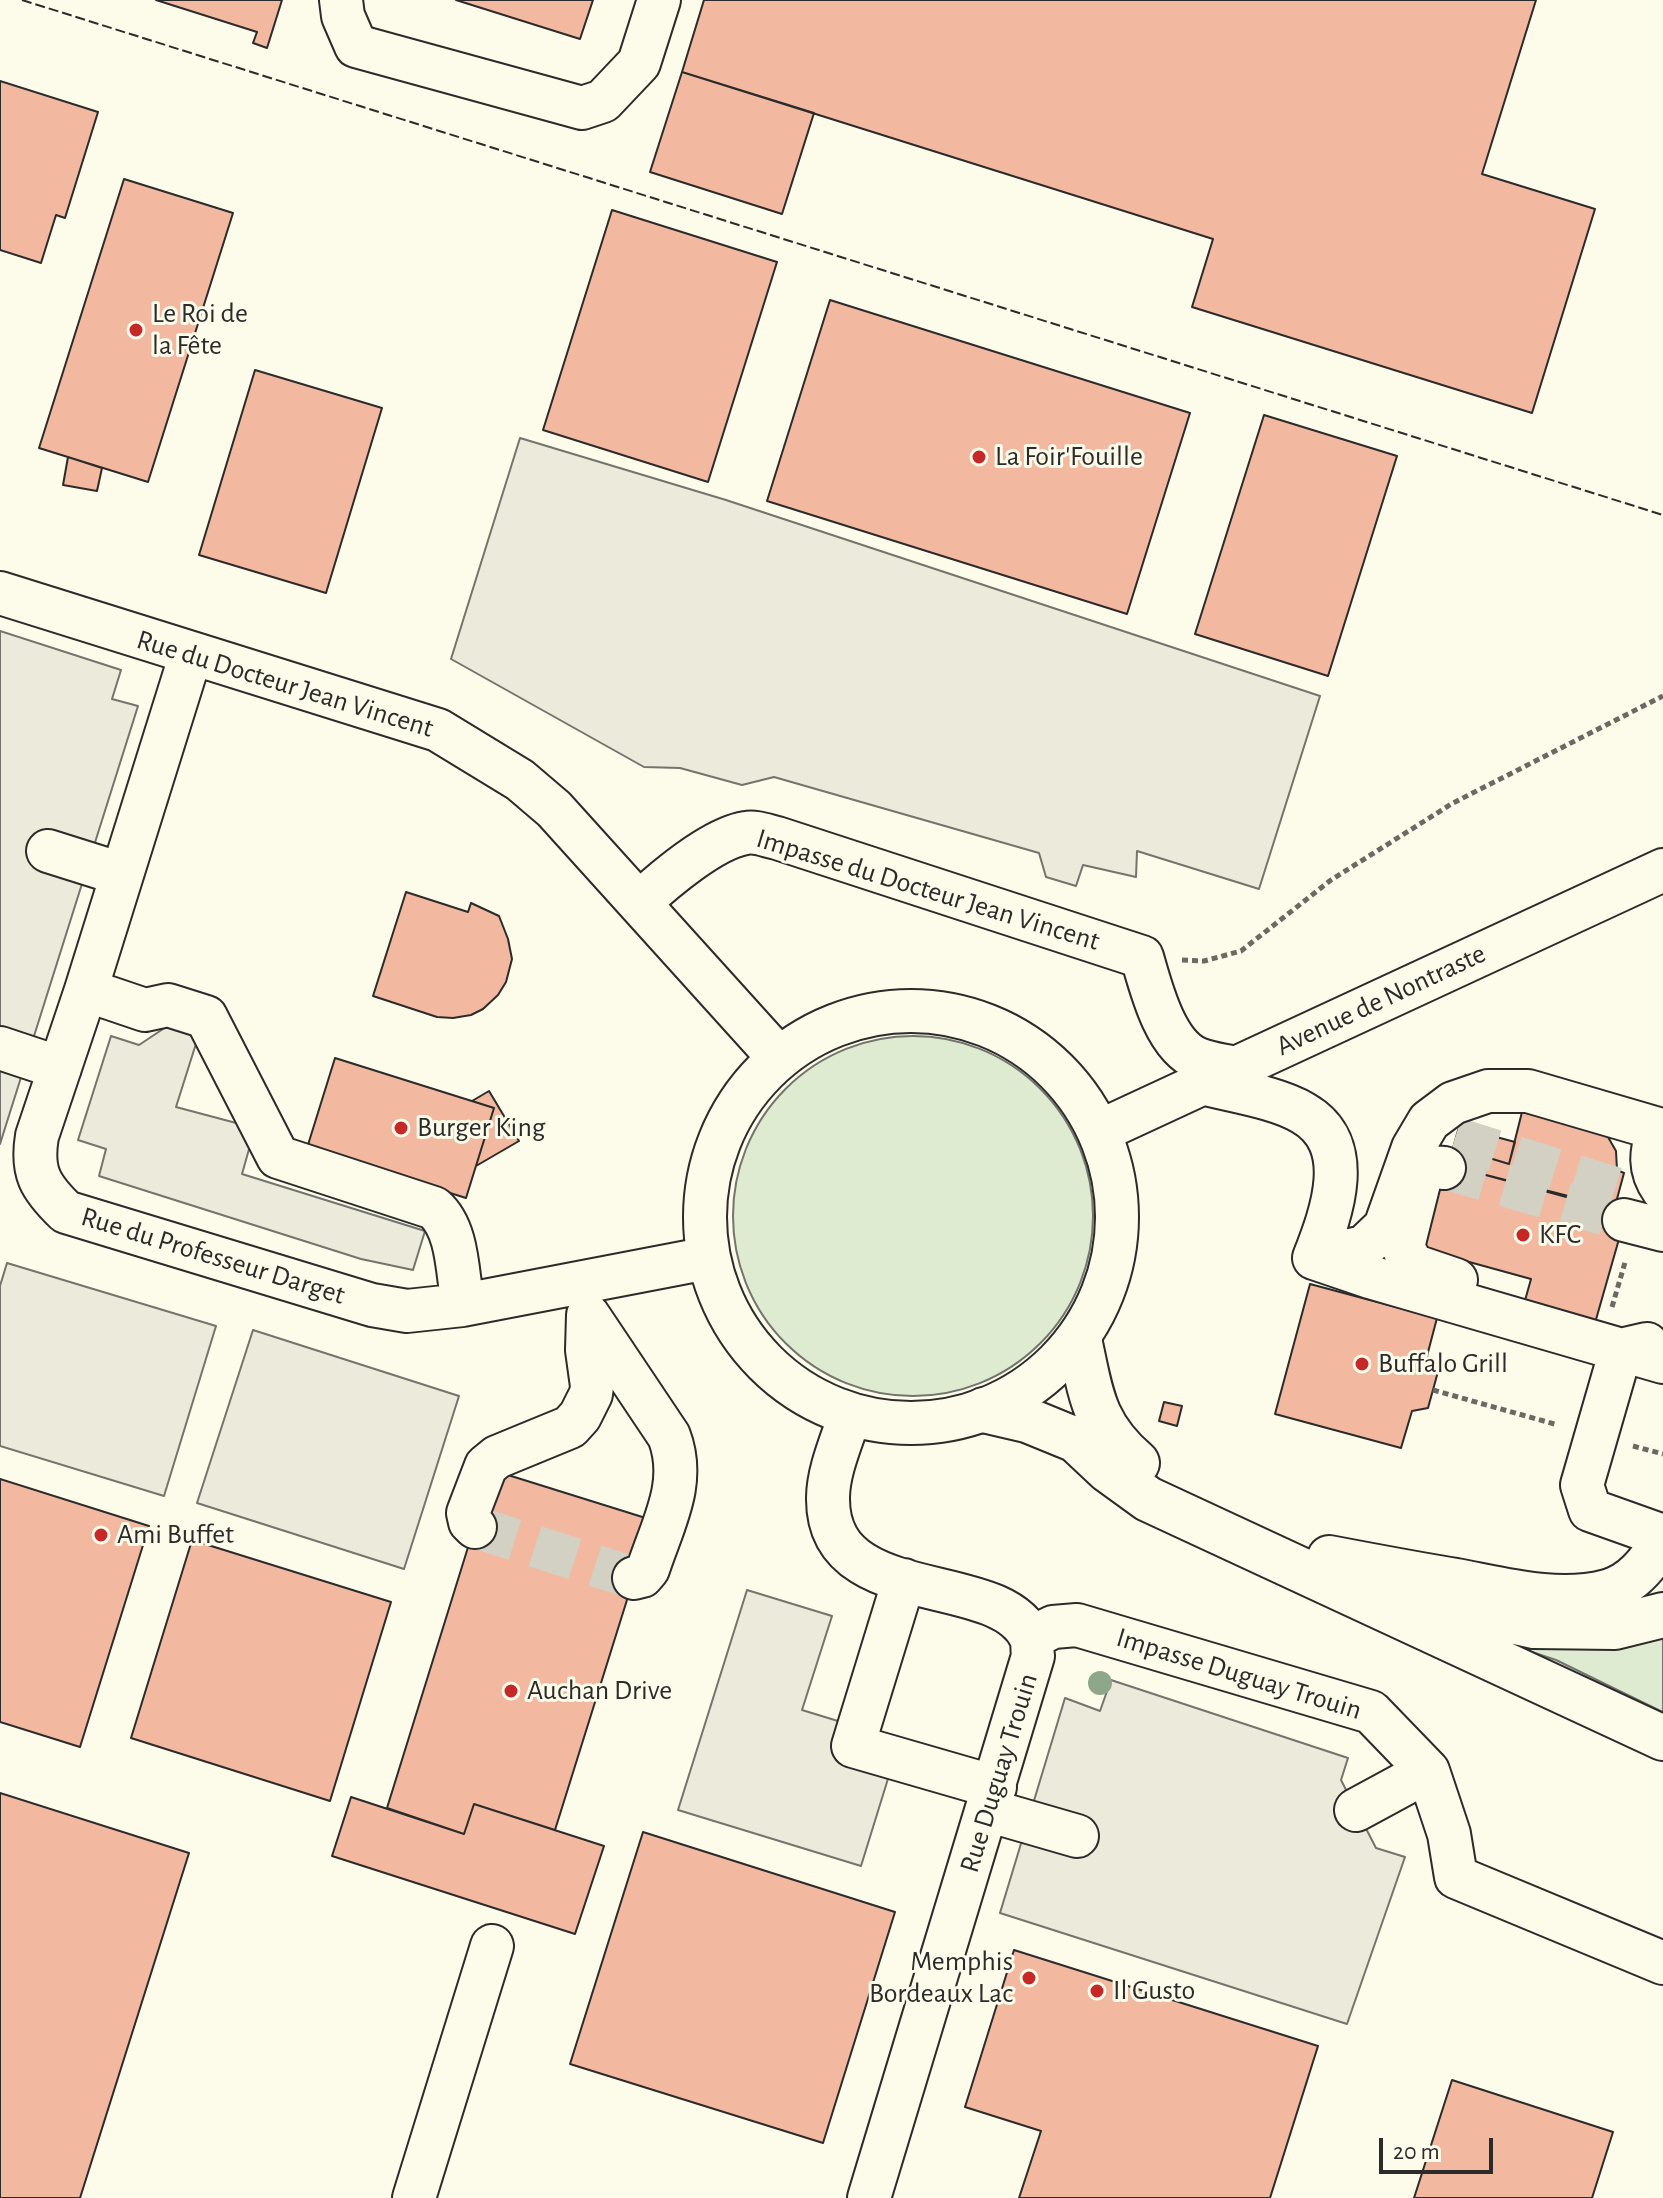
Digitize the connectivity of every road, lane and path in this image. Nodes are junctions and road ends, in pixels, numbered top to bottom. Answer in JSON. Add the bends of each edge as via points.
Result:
{"nodes":[{"id":1,"x":341,"y":0,"type":"edge"},
{"id":2,"x":659,"y":0,"type":"edge"},
{"id":3,"x":0,"y":593,"type":"edge"},
{"id":4,"x":191,"y":654,"type":"junction"},
{"id":5,"x":1663,"y":696,"type":"edge"},
{"id":6,"x":48,"y":851,"type":"dead end"},
{"id":7,"x":1663,"y":870,"type":"edge"},
{"id":8,"x":127,"y":896,"type":"junction"},
{"id":9,"x":639,"y":903,"type":"junction"},
{"id":10,"x":1142,"y":957,"type":"junction"},
{"id":11,"x":86,"y":990,"type":"junction"},
{"id":12,"x":0,"y":1048,"type":"edge"},
{"id":13,"x":779,"y":1058,"type":"junction"},
{"id":14,"x":60,"y":1068,"type":"junction"},
{"id":15,"x":1218,"y":1076,"type":"junction"},
{"id":16,"x":1100,"y":1131,"type":"junction"},
{"id":17,"x":1437,"y":1151,"type":"junction"},
{"id":18,"x":1644,"y":1201,"type":"edge"},
{"id":19,"x":708,"y":1258,"type":"junction"},
{"id":20,"x":1314,"y":1258,"type":"junction"},
{"id":21,"x":584,"y":1298,"type":"junction"},
{"id":22,"x":463,"y":1305,"type":"junction"},
{"id":23,"x":1537,"y":1327,"type":"junction"},
{"id":24,"x":1079,"y":1339,"type":"junction"},
{"id":25,"x":1663,"y":1340,"type":"edge"},
{"id":26,"x":1621,"y":1350,"type":"junction"},
{"id":27,"x":1663,"y":1362,"type":"edge"},
{"id":28,"x":1433,"y":1390,"type":"dead end"},
{"id":29,"x":984,"y":1410,"type":"junction"},
{"id":30,"x":850,"y":1415,"type":"junction"},
{"id":31,"x":1596,"y":1435,"type":"junction"},
{"id":32,"x":1663,"y":1454,"type":"edge"},
{"id":33,"x":475,"y":1527,"type":"dead end"},
{"id":34,"x":1663,"y":1537,"type":"edge"},
{"id":35,"x":1329,"y":1557,"type":"junction"},
{"id":36,"x":634,"y":1578,"type":"dead end"},
{"id":37,"x":904,"y":1580,"type":"junction"},
{"id":38,"x":1663,"y":1615,"type":"edge"},
{"id":39,"x":1031,"y":1638,"type":"junction"},
{"id":40,"x":1663,"y":1738,"type":"edge"},
{"id":41,"x":1428,"y":1771,"type":"junction"},
{"id":42,"x":991,"y":1799,"type":"junction"},
{"id":43,"x":1356,"y":1810,"type":"dead end"},
{"id":44,"x":1077,"y":1836,"type":"dead end"},
{"id":45,"x":492,"y":1946,"type":"dead end"},
{"id":46,"x":1663,"y":1963,"type":"edge"},
{"id":47,"x":414,"y":2198,"type":"edge"},
{"id":48,"x":869,"y":2198,"type":"edge"}],
"edges":[{"from":1,"to":2,"type":"street","via":[[356,46],[582,108],[603,101],[639,63]]},
{"from":3,"to":4,"type":"street","name":"Rue du Docteur Jean Vincent"},
{"from":4,"to":8,"type":"street","name":"Rue du Professeur Darget"},
{"from":4,"to":9,"type":"street","name":"Rue du Docteur Jean Vincent","via":[[438,730],[520,780],[554,809]]},
{"from":5,"to":10,"type":"path","via":[[1453,803],[1331,880],[1241,951],[1204,961]]},
{"from":6,"to":8,"type":"street"},
{"from":7,"to":15,"type":"street","name":"Avenue de Nontraste"},
{"from":8,"to":11,"type":"street","name":"Rue du Professeur Darget"},
{"from":9,"to":10,"type":"street","name":"Impasse du Docteur Jean Vincent","via":[[728,837],[750,832]]},
{"from":9,"to":13,"type":"street","name":"Rue du Docteur Jean Vincent"},
{"from":10,"to":15,"type":"street","via":[[1156,1004],[1180,1046]]},
{"from":11,"to":14,"type":"street","name":"Rue du Professeur Darget"},
{"from":11,"to":22,"type":"street","via":[[145,1010],[168,1005],[206,1017],[278,1157],[434,1208],[445,1217]]},
{"from":12,"to":14,"type":"street"},
{"from":13,"to":16,"type":"street","via":[[831,1026],[893,1011],[956,1015],[1015,1038],[1064,1078]]},
{"from":13,"to":19,"type":"street","via":[[740,1101],[715,1149],[704,1203]]},
{"from":14,"to":22,"type":"street","name":"Rue du Professeur Darget","via":[[33,1159],[50,1196],[66,1212],[372,1305],[407,1311]]},
{"from":15,"to":16,"type":"street","name":"Avenue de Nontraste"},
{"from":15,"to":20,"type":"street","via":[[1301,1111],[1319,1124],[1331,1144],[1336,1191]]},
{"from":16,"to":24,"type":"street","via":[[1116,1183],[1117,1237],[1105,1290]]},
{"from":17,"to":18,"type":"street","via":[[1429,1121],[1453,1103],[1488,1091],[1528,1091],[1658,1129]]},
{"from":17,"to":20,"type":"street","via":[[1385,1227],[1364,1247]]},
{"from":17,"to":23,"type":"street","via":[[1435,1167],[1420,1179],[1403,1247],[1406,1256],[1421,1269],[1515,1296]]},
{"from":19,"to":21,"type":"street","name":"Rue du Professeur Darget"},
{"from":19,"to":30,"type":"street","via":[[726,1310],[757,1356],[800,1392]]},
{"from":20,"to":23,"type":"street"},
{"from":21,"to":22,"type":"street","name":"Rue du Professeur Darget"},
{"from":21,"to":33,"type":"street","via":[[591,1394],[570,1427],[486,1466],[468,1513]]},
{"from":21,"to":36,"type":"street","via":[[677,1456],[677,1481],[648,1569]]},
{"from":23,"to":26,"type":"street"},
{"from":24,"to":29,"type":"street","via":[[1037,1381]]},
{"from":24,"to":35,"type":"highway","via":[[1091,1397],[1102,1425],[1120,1448],[1164,1482]]},
{"from":25,"to":26,"type":"street"},
{"from":26,"to":27,"type":"street"},
{"from":26,"to":31,"type":"street"},
{"from":28,"to":31,"type":"path"},
{"from":29,"to":30,"type":"street","via":[[918,1424]]},
{"from":29,"to":40,"type":"highway","via":[[1058,1431],[1148,1499]]},
{"from":30,"to":37,"type":"street","name":"Rue Duguay Trouin","via":[[827,1495],[829,1519],[860,1564]]},
{"from":31,"to":32,"type":"path"},
{"from":31,"to":34,"type":"street","via":[[1582,1485],[1590,1510]]},
{"from":34,"to":35,"type":"street","via":[[1648,1564],[1632,1578],[1609,1591],[1567,1596]]},
{"from":35,"to":38,"type":"highway","via":[[1449,1607],[1534,1626],[1615,1627]]},
{"from":37,"to":39,"type":"street","name":"Rue Duguay Trouin","via":[[994,1606],[1009,1613]]},
{"from":37,"to":42,"type":"street","via":[[853,1746]]},
{"from":39,"to":41,"type":"street","name":"Impasse Duguay Trouin","via":[[1053,1627],[1077,1625],[1371,1712]]},
{"from":39,"to":42,"type":"street","name":"Rue Duguay Trouin","via":[[1031,1668]]},
{"from":41,"to":43,"type":"street"},
{"from":41,"to":46,"type":"street","via":[[1449,1834],[1456,1877]]},
{"from":42,"to":44,"type":"street"},
{"from":42,"to":48,"type":"street","name":"Rue Duguay Trouin"},
{"from":45,"to":47,"type":"street"}]}
